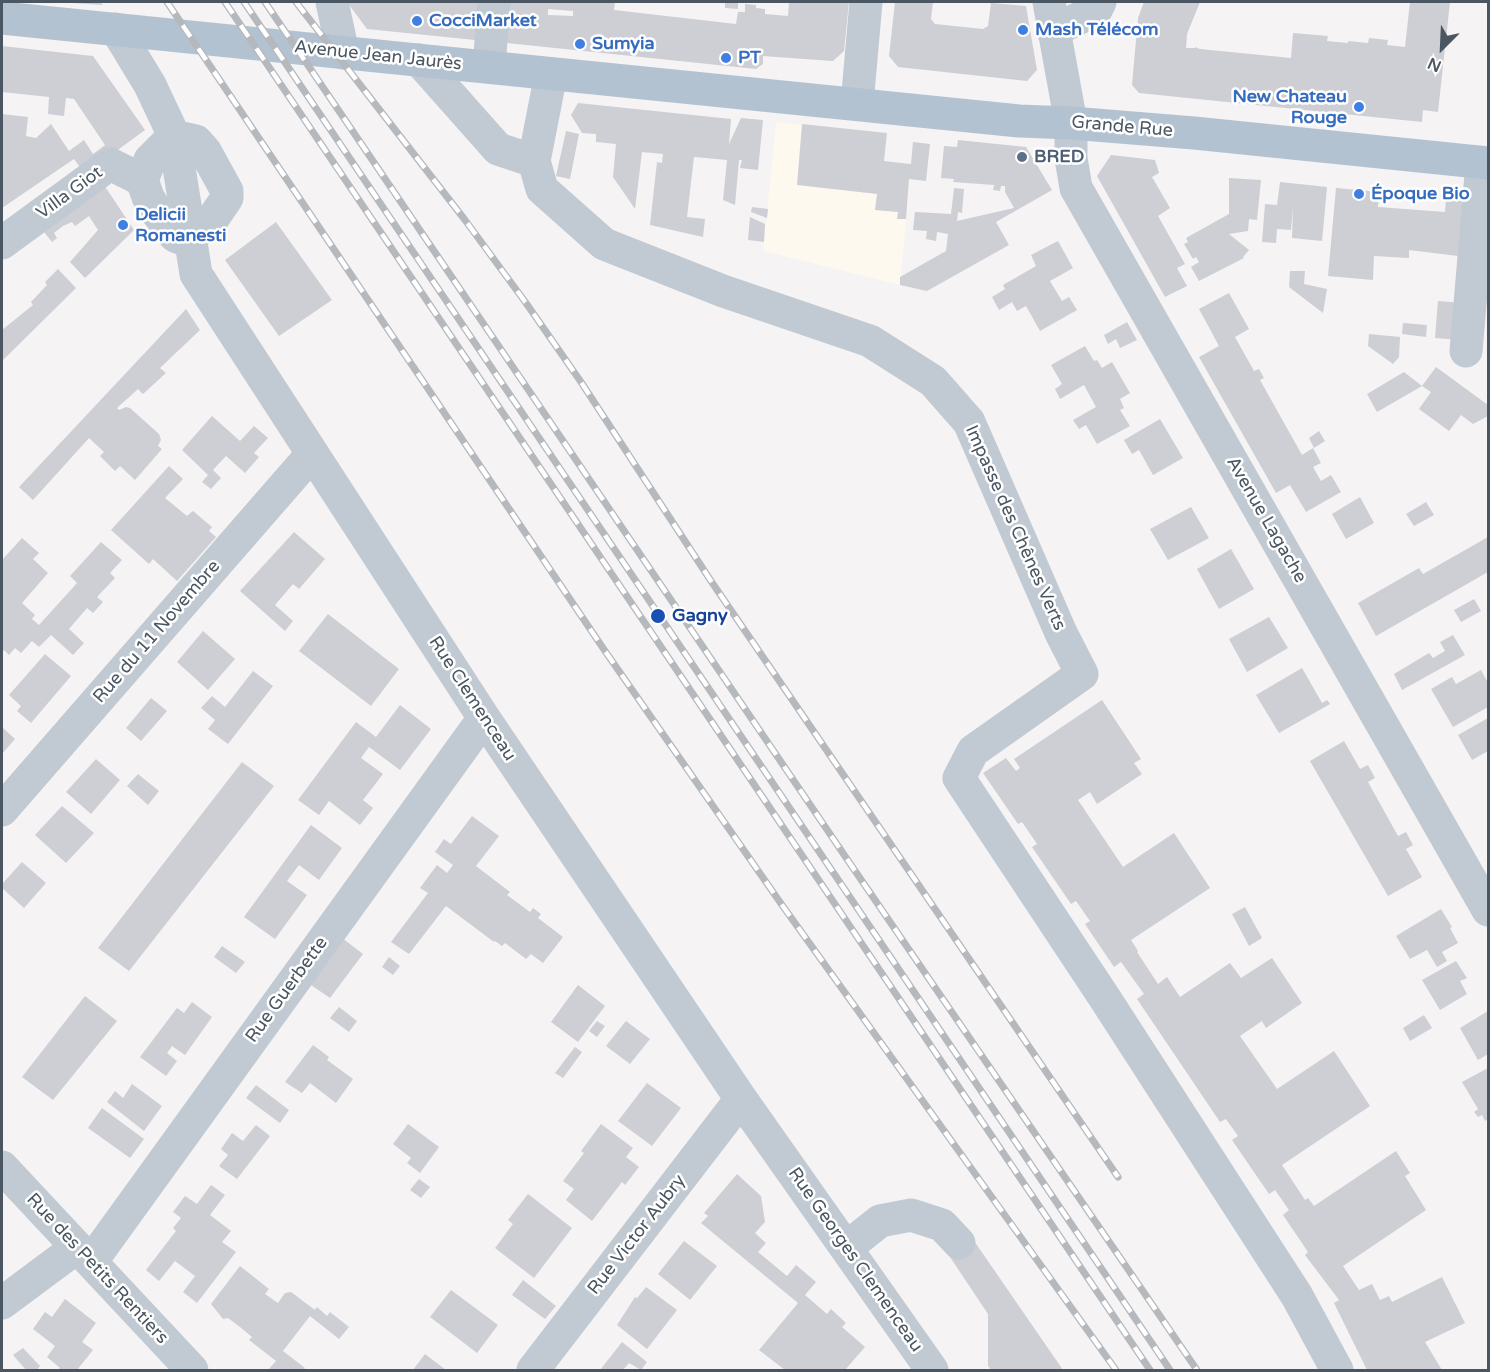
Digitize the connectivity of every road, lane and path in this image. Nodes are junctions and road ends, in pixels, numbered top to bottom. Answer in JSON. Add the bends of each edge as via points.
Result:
{"nodes":[{"id":1,"x":332,"y":2,"type":"edge"},
{"id":2,"x":494,"y":2,"type":"edge"},
{"id":3,"x":866,"y":2,"type":"edge"},
{"id":4,"x":1100,"y":2,"type":"edge"},
{"id":5,"x":1051,"y":16,"type":"edge"},
{"id":6,"x":2,"y":18,"type":"edge"},
{"id":7,"x":116,"y":29,"type":"junction"},
{"id":8,"x":343,"y":53,"type":"junction"},
{"id":9,"x":419,"y":60,"type":"junction"},
{"id":10,"x":489,"y":68,"type":"junction"},
{"id":11,"x":551,"y":74,"type":"junction"},
{"id":12,"x":755,"y":95,"type":"joint"},
{"id":13,"x":857,"y":104,"type":"junction"},
{"id":14,"x":1071,"y":123,"type":"junction"},
{"id":15,"x":174,"y":136,"type":"junction"},
{"id":16,"x":534,"y":161,"type":"junction"},
{"id":17,"x":1485,"y":163,"type":"edge"},
{"id":18,"x":142,"y":180,"type":"junction"},
{"id":19,"x":190,"y":238,"type":"junction"},
{"id":20,"x":2,"y":243,"type":"edge"},
{"id":21,"x":1466,"y":351,"type":"dead end"},
{"id":22,"x":312,"y":454,"type":"junction"},
{"id":23,"x":484,"y":718,"type":"junction"},
{"id":24,"x":2,"y":810,"type":"edge"},
{"id":25,"x":1488,"y":910,"type":"edge"},
{"id":26,"x":741,"y":1099,"type":"junction"},
{"id":27,"x":777,"y":1150,"type":"joint"},
{"id":28,"x":2,"y":1167,"type":"edge"},
{"id":29,"x":959,"y":1243,"type":"dead end"},
{"id":30,"x":846,"y":1248,"type":"junction"},
{"id":31,"x":83,"y":1255,"type":"junction"},
{"id":32,"x":2,"y":1304,"type":"edge"},
{"id":33,"x":192,"y":1371,"type":"edge"},
{"id":34,"x":533,"y":1371,"type":"edge"},
{"id":35,"x":932,"y":1371,"type":"edge"},
{"id":36,"x":1337,"y":1371,"type":"edge"}],
"edges":[{"from":1,"to":8,"type":"street"},
{"from":2,"to":10,"type":"street"},
{"from":3,"to":13,"type":"street"},
{"from":4,"to":5,"type":"street","via":[[1096,10]]},
{"from":5,"to":14,"type":"street","name":"Avenue Lagache"},
{"from":6,"to":7,"type":"main road","name":"Avenue Jean Jaurès"},
{"from":7,"to":8,"type":"main road","name":"Avenue Jean Jaurès"},
{"from":7,"to":15,"type":"street","name":"Rue Clemenceau","via":[[150,85]]},
{"from":8,"to":9,"type":"main road","name":"Avenue Jean Jaurès"},
{"from":9,"to":10,"type":"main road","name":"Avenue Jean Jaurès"},
{"from":9,"to":16,"type":"street","via":[[498,149]]},
{"from":10,"to":11,"type":"main road","name":"Avenue Jean Jaurès"},
{"from":11,"to":12,"type":"main road","name":"Avenue Jean Jaurès"},
{"from":11,"to":16,"type":"street"},
{"from":12,"to":13,"type":"main road","name":"Grande Rue"},
{"from":13,"to":14,"type":"main road","name":"Grande Rue"},
{"from":14,"to":17,"type":"main road","name":"Grande Rue"},
{"from":14,"to":25,"type":"street","name":"Avenue Lagache","via":[[1076,188]]},
{"from":15,"to":18,"type":"street","via":[[150,160]]},
{"from":15,"to":19,"type":"street","name":"Rue Clemenceau"},
{"from":15,"to":19,"type":"street","via":[[201,146],[227,191],[222,208]]},
{"from":16,"to":36,"type":"street","name":"Impasse des Chênes Verts","via":[[542,189],[604,244],[723,291],[870,341],[933,381],[969,422],[1082,674],[973,751],[959,778],[1291,1286]]},
{"from":17,"to":21,"type":"street"},
{"from":18,"to":19,"type":"street","via":[[148,197],[175,236]]},
{"from":18,"to":20,"type":"street","name":"Villa Giot","via":[[110,164]]},
{"from":19,"to":22,"type":"street","name":"Rue Clemenceau","via":[[196,274]]},
{"from":22,"to":23,"type":"street","name":"Rue Clemenceau"},
{"from":22,"to":24,"type":"street","name":"Rue du 11 Novembre"},
{"from":23,"to":26,"type":"street","name":"Rue Clemenceau"},
{"from":23,"to":31,"type":"street","name":"Rue Guerbette"},
{"from":26,"to":27,"type":"street","name":"Rue Clemenceau"},
{"from":26,"to":34,"type":"street","name":"Rue Victor Aubry"},
{"from":27,"to":30,"type":"street","name":"Rue Georges Clemenceau"},
{"from":28,"to":31,"type":"street","name":"Rue des Petits Rentiers"},
{"from":29,"to":30,"type":"street","via":[[942,1225],[911,1215],[880,1221]]},
{"from":30,"to":35,"type":"street","name":"Rue Georges Clemenceau"},
{"from":31,"to":32,"type":"street","name":"Rue Guerbette"},
{"from":31,"to":33,"type":"street","name":"Rue des Petits Rentiers"}]}
